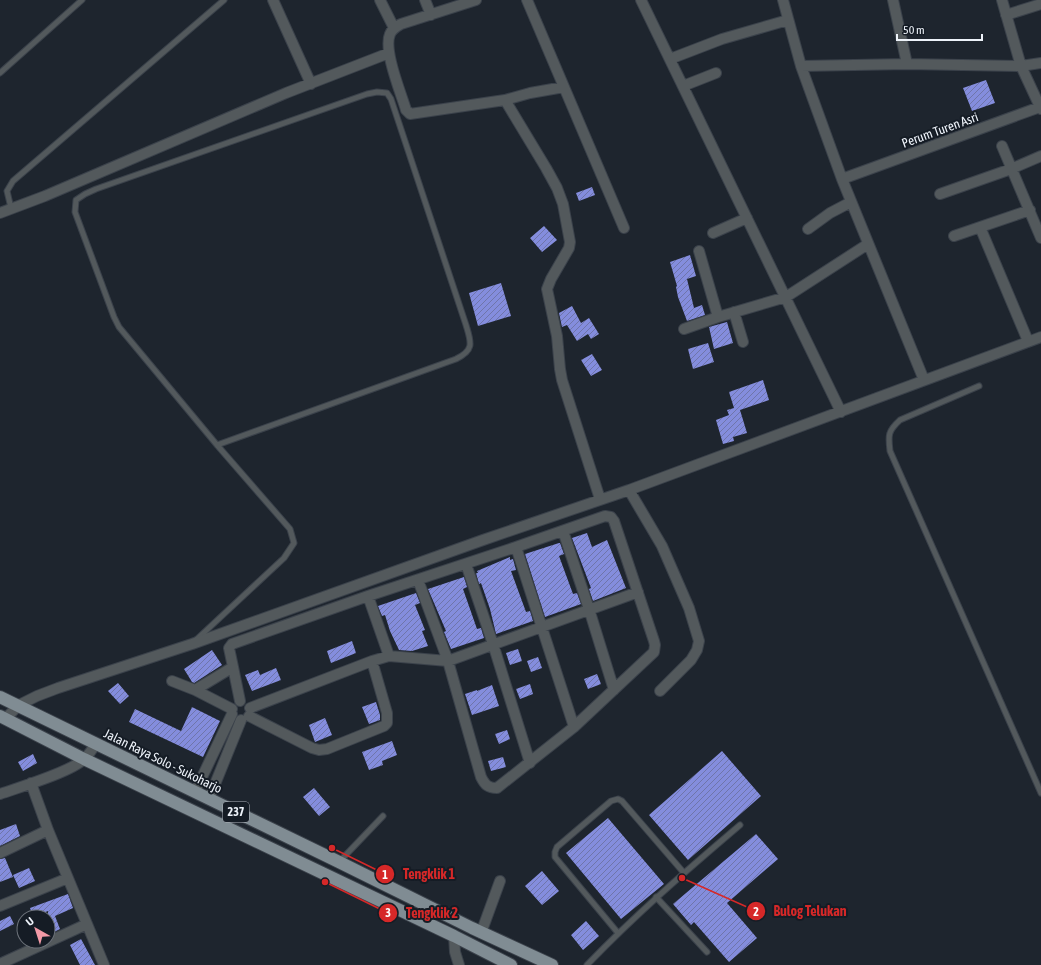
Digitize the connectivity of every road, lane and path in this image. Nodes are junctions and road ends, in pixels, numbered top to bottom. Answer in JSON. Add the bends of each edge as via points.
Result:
{"nodes":[{"id":1,"x":82,"y":0,"type":"edge"},
{"id":2,"x":224,"y":0,"type":"edge"},
{"id":3,"x":273,"y":0,"type":"edge"},
{"id":4,"x":380,"y":0,"type":"edge"},
{"id":5,"x":424,"y":0,"type":"edge"},
{"id":6,"x":476,"y":0,"type":"edge"},
{"id":7,"x":527,"y":0,"type":"edge"},
{"id":8,"x":641,"y":0,"type":"edge"},
{"id":9,"x":783,"y":0,"type":"edge"},
{"id":10,"x":893,"y":0,"type":"edge"},
{"id":11,"x":1002,"y":0,"type":"edge"},
{"id":12,"x":1041,"y":4,"type":"edge"},
{"id":13,"x":431,"y":15,"type":"junction"},
{"id":14,"x":1006,"y":15,"type":"junction"},
{"id":15,"x":788,"y":20,"type":"junction"},
{"id":16,"x":394,"y":28,"type":"junction"},
{"id":17,"x":389,"y":53,"type":"junction"},
{"id":18,"x":670,"y":59,"type":"junction"},
{"id":19,"x":1041,"y":63,"type":"edge"},
{"id":20,"x":907,"y":64,"type":"junction"},
{"id":21,"x":801,"y":66,"type":"junction"},
{"id":22,"x":1021,"y":66,"type":"junction"},
{"id":23,"x":0,"y":73,"type":"edge"},
{"id":24,"x":716,"y":73,"type":"dead end"},
{"id":25,"x":311,"y":84,"type":"junction"},
{"id":26,"x":683,"y":86,"type":"junction"},
{"id":27,"x":564,"y":87,"type":"junction"},
{"id":28,"x":505,"y":100,"type":"junction"},
{"id":29,"x":1041,"y":108,"type":"edge"},
{"id":30,"x":1002,"y":146,"type":"dead end"},
{"id":31,"x":1041,"y":156,"type":"edge"},
{"id":32,"x":1011,"y":169,"type":"junction"},
{"id":33,"x":845,"y":178,"type":"junction"},
{"id":34,"x":940,"y":194,"type":"dead end"},
{"id":35,"x":851,"y":202,"type":"junction"},
{"id":36,"x":11,"y":208,"type":"junction"},
{"id":37,"x":1030,"y":210,"type":"junction"},
{"id":38,"x":0,"y":213,"type":"edge"},
{"id":39,"x":748,"y":218,"type":"junction"},
{"id":40,"x":980,"y":227,"type":"junction"},
{"id":41,"x":624,"y":228,"type":"dead end"},
{"id":42,"x":808,"y":229,"type":"dead end"},
{"id":43,"x":713,"y":233,"type":"dead end"},
{"id":44,"x":954,"y":236,"type":"dead end"},
{"id":45,"x":1041,"y":238,"type":"edge"},
{"id":46,"x":868,"y":244,"type":"junction"},
{"id":47,"x":699,"y":250,"type":"dead end"},
{"id":48,"x":786,"y":297,"type":"junction"},
{"id":49,"x":734,"y":312,"type":"junction"},
{"id":50,"x":718,"y":317,"type":"junction"},
{"id":51,"x":684,"y":329,"type":"dead end"},
{"id":52,"x":1041,"y":337,"type":"edge"},
{"id":53,"x":1028,"y":341,"type":"junction"},
{"id":54,"x":743,"y":342,"type":"dead end"},
{"id":55,"x":924,"y":380,"type":"junction"},
{"id":56,"x":979,"y":386,"type":"dead end"},
{"id":57,"x":841,"y":412,"type":"junction"},
{"id":58,"x":217,"y":445,"type":"junction"},
{"id":59,"x":629,"y":490,"type":"junction"},
{"id":60,"x":600,"y":499,"type":"junction"},
{"id":61,"x":563,"y":531,"type":"junction"},
{"id":62,"x":516,"y":547,"type":"junction"},
{"id":63,"x":466,"y":564,"type":"junction"},
{"id":64,"x":418,"y":580,"type":"junction"},
{"id":65,"x":638,"y":592,"type":"junction"},
{"id":66,"x":368,"y":596,"type":"junction"},
{"id":67,"x":589,"y":609,"type":"junction"},
{"id":68,"x":541,"y":627,"type":"junction"},
{"id":69,"x":192,"y":644,"type":"junction"},
{"id":70,"x":493,"y":644,"type":"junction"},
{"id":71,"x":389,"y":656,"type":"junction"},
{"id":72,"x":372,"y":661,"type":"junction"},
{"id":73,"x":448,"y":661,"type":"junction"},
{"id":74,"x":233,"y":667,"type":"junction"},
{"id":75,"x":172,"y":681,"type":"dead end"},
{"id":76,"x":195,"y":690,"type":"junction"},
{"id":77,"x":614,"y":690,"type":"junction"},
{"id":78,"x":660,"y":691,"type":"dead end"},
{"id":79,"x":0,"y":697,"type":"edge"},
{"id":80,"x":19,"y":705,"type":"junction"},
{"id":81,"x":241,"y":713,"type":"junction"},
{"id":82,"x":2,"y":718,"type":"edge"},
{"id":83,"x":574,"y":727,"type":"junction"},
{"id":84,"x":96,"y":744,"type":"junction"},
{"id":85,"x":84,"y":759,"type":"junction"},
{"id":86,"x":530,"y":763,"type":"junction"},
{"id":87,"x":31,"y":783,"type":"junction"},
{"id":88,"x":195,"y":792,"type":"junction"},
{"id":89,"x":1041,"y":793,"type":"edge"},
{"id":90,"x":0,"y":794,"type":"edge"},
{"id":91,"x":209,"y":799,"type":"junction"},
{"id":92,"x":383,"y":816,"type":"dead end"},
{"id":93,"x":740,"y":825,"type":"dead end"},
{"id":94,"x":48,"y":830,"type":"junction"},
{"id":95,"x":0,"y":852,"type":"edge"},
{"id":96,"x":339,"y":862,"type":"junction"},
{"id":97,"x":684,"y":874,"type":"junction"},
{"id":98,"x":68,"y":878,"type":"junction"},
{"id":99,"x":500,"y":881,"type":"dead end"},
{"id":100,"x":656,"y":897,"type":"junction"},
{"id":101,"x":0,"y":906,"type":"edge"},
{"id":102,"x":87,"y":924,"type":"junction"},
{"id":103,"x":477,"y":930,"type":"junction"},
{"id":104,"x":618,"y":932,"type":"junction"},
{"id":105,"x":462,"y":940,"type":"junction"},
{"id":106,"x":707,"y":952,"type":"dead end"},
{"id":107,"x":2,"y":962,"type":"edge"},
{"id":108,"x":104,"y":965,"type":"edge"},
{"id":109,"x":459,"y":965,"type":"edge"},
{"id":110,"x":511,"y":965,"type":"edge"},
{"id":111,"x":552,"y":965,"type":"edge"},
{"id":112,"x":587,"y":965,"type":"edge"}],
"edges":[{"from":1,"to":23,"type":"lane"},
{"from":2,"to":36,"type":"lane","via":[[13,181],[7,191]]},
{"from":3,"to":25,"type":"street"},
{"from":4,"to":16,"type":"street"},
{"from":5,"to":13,"type":"street"},
{"from":6,"to":13,"type":"street"},
{"from":7,"to":27,"type":"street"},
{"from":8,"to":18,"type":"street"},
{"from":9,"to":15,"type":"street"},
{"from":10,"to":20,"type":"street"},
{"from":11,"to":14,"type":"street"},
{"from":12,"to":14,"type":"street"},
{"from":13,"to":16,"type":"street"},
{"from":14,"to":22,"type":"street"},
{"from":15,"to":18,"type":"street","via":[[722,39]]},
{"from":15,"to":21,"type":"street"},
{"from":16,"to":17,"type":"street","via":[[388,39]]},
{"from":17,"to":25,"type":"street"},
{"from":17,"to":28,"type":"street","via":[[406,110],[410,114]]},
{"from":18,"to":26,"type":"street"},
{"from":19,"to":22,"type":"street"},
{"from":20,"to":21,"type":"street"},
{"from":20,"to":22,"type":"street"},
{"from":21,"to":33,"type":"street"},
{"from":22,"to":29,"type":"street"},
{"from":24,"to":26,"type":"street"},
{"from":25,"to":36,"type":"street"},
{"from":26,"to":39,"type":"street"},
{"from":27,"to":28,"type":"street"},
{"from":27,"to":41,"type":"street"},
{"from":28,"to":60,"type":"street","via":[[546,168],[563,204],[570,242],[567,253],[550,279],[547,292],[557,336],[562,380]]},
{"from":29,"to":33,"type":"street","name":"Perum Turen Asri"},
{"from":30,"to":32,"type":"street"},
{"from":31,"to":32,"type":"street"},
{"from":32,"to":34,"type":"street"},
{"from":32,"to":37,"type":"street"},
{"from":33,"to":35,"type":"street"},
{"from":35,"to":42,"type":"street"},
{"from":35,"to":46,"type":"street"},
{"from":36,"to":38,"type":"street"},
{"from":37,"to":40,"type":"street"},
{"from":37,"to":45,"type":"street"},
{"from":39,"to":43,"type":"street"},
{"from":39,"to":48,"type":"street"},
{"from":40,"to":44,"type":"street"},
{"from":40,"to":53,"type":"street"},
{"from":46,"to":48,"type":"street"},
{"from":46,"to":55,"type":"street"},
{"from":47,"to":50,"type":"street"},
{"from":48,"to":49,"type":"street"},
{"from":48,"to":57,"type":"street"},
{"from":49,"to":50,"type":"street"},
{"from":49,"to":54,"type":"street"},
{"from":50,"to":51,"type":"street"},
{"from":52,"to":53,"type":"street"},
{"from":53,"to":55,"type":"street"},
{"from":55,"to":57,"type":"street"},
{"from":56,"to":89,"type":"lane","via":[[900,420],[888,437],[890,451]]},
{"from":57,"to":59,"type":"street"},
{"from":58,"to":58,"type":"lane","via":[[119,327],[76,212],[76,200],[85,194],[367,94],[386,93],[392,99],[466,324],[470,347],[466,354],[456,360]]},
{"from":58,"to":69,"type":"lane","via":[[290,529],[294,543],[284,558]]},
{"from":59,"to":60,"type":"street"},
{"from":59,"to":78,"type":"street","via":[[662,546],[689,608],[699,641],[691,660]]},
{"from":60,"to":69,"type":"street"},
{"from":61,"to":62,"type":"street"},
{"from":61,"to":65,"type":"street","via":[[605,516],[612,518]]},
{"from":61,"to":67,"type":"street"},
{"from":62,"to":63,"type":"street"},
{"from":62,"to":68,"type":"street"},
{"from":63,"to":64,"type":"street"},
{"from":63,"to":70,"type":"street"},
{"from":64,"to":66,"type":"street"},
{"from":64,"to":73,"type":"street"},
{"from":65,"to":67,"type":"street"},
{"from":65,"to":77,"type":"street","via":[[654,641],[654,652]]},
{"from":66,"to":71,"type":"street"},
{"from":66,"to":74,"type":"street","via":[[232,644],[229,648]]},
{"from":67,"to":68,"type":"street"},
{"from":67,"to":77,"type":"street"},
{"from":68,"to":70,"type":"street"},
{"from":68,"to":83,"type":"street"},
{"from":69,"to":80,"type":"street","via":[[58,688]]},
{"from":70,"to":73,"type":"street"},
{"from":70,"to":86,"type":"street"},
{"from":71,"to":72,"type":"street"},
{"from":71,"to":73,"type":"street"},
{"from":72,"to":81,"type":"street"},
{"from":72,"to":81,"type":"street","via":[[387,713],[387,724],[327,749],[312,748]]},
{"from":73,"to":86,"type":"street","via":[[485,786],[498,788]]},
{"from":74,"to":76,"type":"street"},
{"from":74,"to":81,"type":"street","via":[[240,701],[235,704]]},
{"from":75,"to":76,"type":"street"},
{"from":76,"to":81,"type":"street"},
{"from":77,"to":83,"type":"street"},
{"from":79,"to":80,"type":"main road","name":"Jalan Raya Solo - Sukoharjo","number":"237"},
{"from":80,"to":82,"type":"street"},
{"from":80,"to":84,"type":"main road","name":"Jalan Raya Solo - Sukoharjo","number":"237"},
{"from":81,"to":88,"type":"street"},
{"from":81,"to":91,"type":"street"},
{"from":82,"to":85,"type":"main road","number":"237"},
{"from":83,"to":86,"type":"street"},
{"from":84,"to":85,"type":"street"},
{"from":84,"to":88,"type":"main road","name":"Jalan Raya Solo - Sukoharjo","number":"237"},
{"from":85,"to":87,"type":"street","via":[[62,772]]},
{"from":85,"to":105,"type":"main road","number":"237"},
{"from":87,"to":90,"type":"street"},
{"from":87,"to":94,"type":"street"},
{"from":88,"to":91,"type":"main road","name":"Jalan Raya Solo - Sukoharjo","number":"237"},
{"from":91,"to":96,"type":"main road","name":"Jalan Raya Solo - Sukoharjo","number":"237"},
{"from":92,"to":96,"type":"lane"},
{"from":93,"to":97,"type":"lane"},
{"from":94,"to":95,"type":"street"},
{"from":94,"to":98,"type":"street"},
{"from":96,"to":103,"type":"main road","name":"Jalan Raya Solo - Sukoharjo","number":"237"},
{"from":97,"to":100,"type":"lane"},
{"from":97,"to":104,"type":"lane","via":[[622,801],[618,800],[611,801],[557,847],[555,857]]},
{"from":98,"to":101,"type":"street"},
{"from":98,"to":102,"type":"street"},
{"from":99,"to":103,"type":"street"},
{"from":100,"to":104,"type":"lane"},
{"from":100,"to":106,"type":"lane"},
{"from":102,"to":107,"type":"street"},
{"from":102,"to":108,"type":"street"},
{"from":103,"to":111,"type":"main road","name":"Jalan Raya Solo - Sukoharjo","number":"237"},
{"from":104,"to":112,"type":"lane"},
{"from":105,"to":109,"type":"street","via":[[455,952]]},
{"from":105,"to":110,"type":"main road","number":"237"}]}
